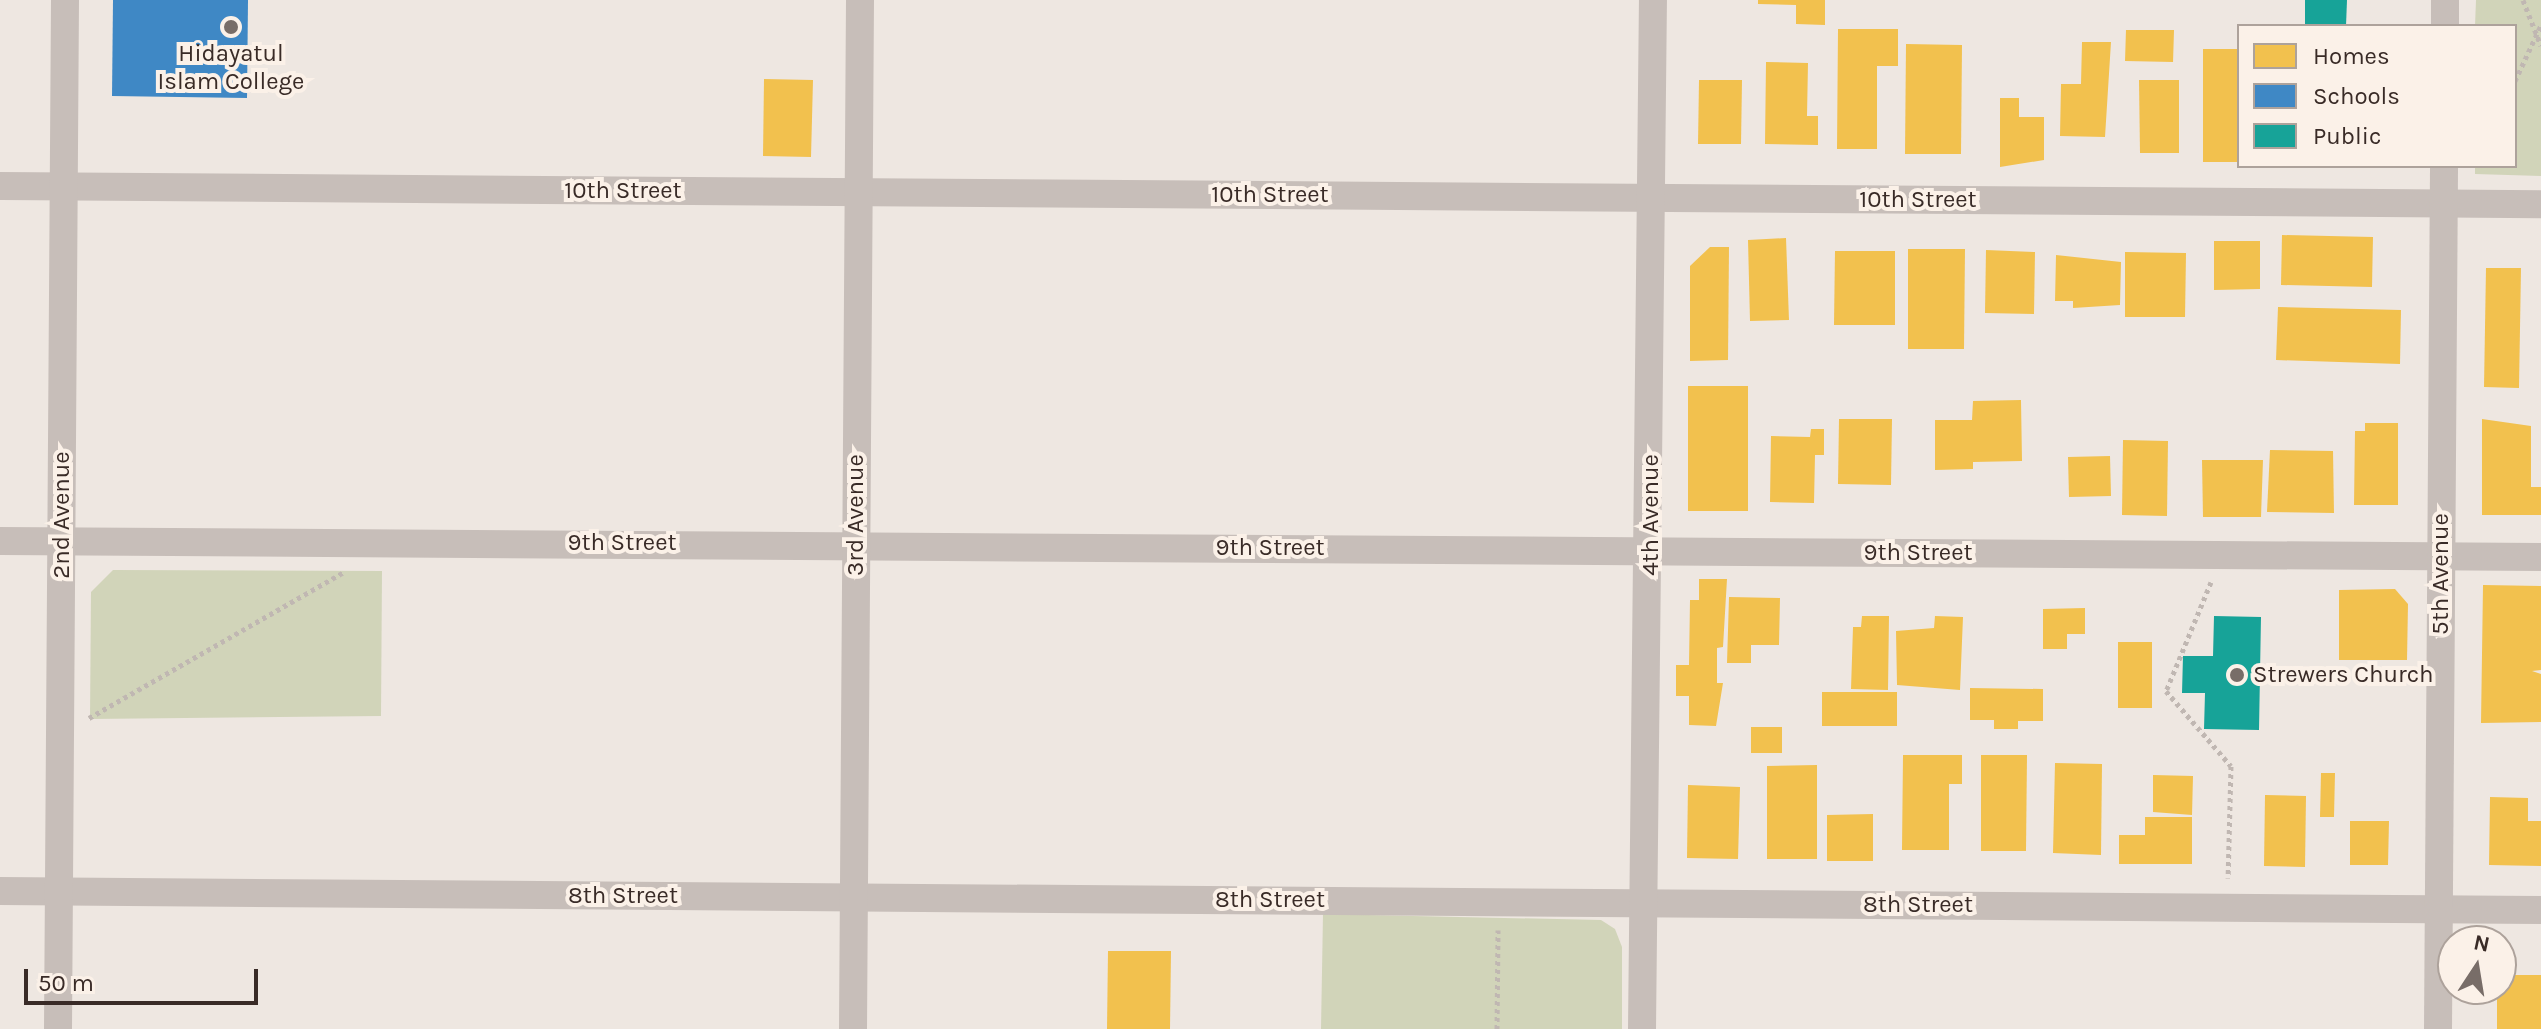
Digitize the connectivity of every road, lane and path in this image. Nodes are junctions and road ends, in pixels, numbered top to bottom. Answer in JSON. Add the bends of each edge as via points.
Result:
{"nodes":[{"id":1,"x":65,"y":0,"type":"edge"},
{"id":2,"x":860,"y":0,"type":"edge"},
{"id":3,"x":1653,"y":0,"type":"edge"},
{"id":4,"x":2445,"y":0,"type":"edge"},
{"id":5,"x":2523,"y":0,"type":"edge"},
{"id":6,"x":2445,"y":24,"type":"edge"},
{"id":7,"x":2541,"y":25,"type":"edge"},
{"id":8,"x":2536,"y":35,"type":"junction"},
{"id":9,"x":2541,"y":46,"type":"edge"},
{"id":10,"x":2517,"y":77,"type":"edge"},
{"id":11,"x":2444,"y":168,"type":"edge"},
{"id":12,"x":0,"y":186,"type":"edge"},
{"id":13,"x":63,"y":187,"type":"junction"},
{"id":14,"x":859,"y":192,"type":"junction"},
{"id":15,"x":1652,"y":198,"type":"junction"},
{"id":16,"x":2443,"y":203,"type":"junction"},
{"id":17,"x":2541,"y":204,"type":"edge"},
{"id":18,"x":63,"y":539,"type":"junction"},
{"id":19,"x":0,"y":541,"type":"edge"},
{"id":20,"x":856,"y":545,"type":"junction"},
{"id":21,"x":1651,"y":551,"type":"junction"},
{"id":22,"x":2223,"y":555,"type":"junction"},
{"id":23,"x":2441,"y":556,"type":"junction"},
{"id":24,"x":2541,"y":557,"type":"edge"},
{"id":25,"x":357,"y":565,"type":"dead end"},
{"id":26,"x":60,"y":735,"type":"junction"},
{"id":27,"x":0,"y":891,"type":"edge"},
{"id":28,"x":58,"y":892,"type":"junction"},
{"id":29,"x":853,"y":898,"type":"junction"},
{"id":30,"x":1498,"y":902,"type":"junction"},
{"id":31,"x":1644,"y":903,"type":"junction"},
{"id":32,"x":2228,"y":907,"type":"junction"},
{"id":33,"x":2439,"y":909,"type":"junction"},
{"id":34,"x":2541,"y":910,"type":"edge"},
{"id":35,"x":58,"y":1029,"type":"edge"},
{"id":36,"x":853,"y":1029,"type":"edge"},
{"id":37,"x":1497,"y":1029,"type":"edge"},
{"id":38,"x":1642,"y":1029,"type":"edge"},
{"id":39,"x":2438,"y":1029,"type":"edge"}],
"edges":[{"from":1,"to":13,"type":"street","name":"2nd Avenue"},
{"from":2,"to":14,"type":"street","name":"3rd Avenue"},
{"from":3,"to":15,"type":"street","name":"4th Avenue"},
{"from":4,"to":6,"type":"street"},
{"from":5,"to":8,"type":"path"},
{"from":7,"to":8,"type":"path"},
{"from":8,"to":9,"type":"path"},
{"from":8,"to":10,"type":"path"},
{"from":11,"to":16,"type":"street","name":"5th Avenue"},
{"from":12,"to":13,"type":"street","name":"10th Street"},
{"from":13,"to":14,"type":"street","name":"10th Street"},
{"from":13,"to":18,"type":"street","name":"2nd Avenue"},
{"from":14,"to":15,"type":"street","name":"10th Street"},
{"from":14,"to":20,"type":"street","name":"3rd Avenue"},
{"from":15,"to":16,"type":"street","name":"10th Street"},
{"from":15,"to":21,"type":"street","name":"4th Avenue"},
{"from":16,"to":17,"type":"street","name":"10th Street"},
{"from":16,"to":23,"type":"street","name":"5th Avenue"},
{"from":18,"to":19,"type":"street","name":"9th Street"},
{"from":18,"to":20,"type":"street","name":"9th Street"},
{"from":18,"to":26,"type":"street","name":"2nd Avenue"},
{"from":20,"to":21,"type":"street","name":"9th Street"},
{"from":20,"to":29,"type":"street","name":"3rd Avenue"},
{"from":21,"to":22,"type":"street","name":"9th Street"},
{"from":21,"to":31,"type":"street","name":"4th Avenue"},
{"from":22,"to":23,"type":"street","name":"9th Street"},
{"from":22,"to":32,"type":"path","via":[[2166,691],[2231,766]]},
{"from":23,"to":24,"type":"street","name":"9th Street"},
{"from":23,"to":33,"type":"street","name":"5th Avenue"},
{"from":25,"to":26,"type":"path"},
{"from":26,"to":28,"type":"street","name":"2nd Avenue"},
{"from":27,"to":28,"type":"street","name":"8th Street"},
{"from":28,"to":29,"type":"street","name":"8th Street"},
{"from":28,"to":35,"type":"street","name":"2nd Avenue"},
{"from":29,"to":30,"type":"street","name":"8th Street"},
{"from":29,"to":36,"type":"street","name":"3rd Avenue"},
{"from":30,"to":31,"type":"street","name":"8th Street"},
{"from":30,"to":37,"type":"path"},
{"from":31,"to":32,"type":"street","name":"8th Street"},
{"from":31,"to":38,"type":"street","name":"4th Avenue"},
{"from":32,"to":33,"type":"street","name":"8th Street"},
{"from":33,"to":34,"type":"street","name":"8th Street"},
{"from":33,"to":39,"type":"street","name":"5th Avenue"}]}
